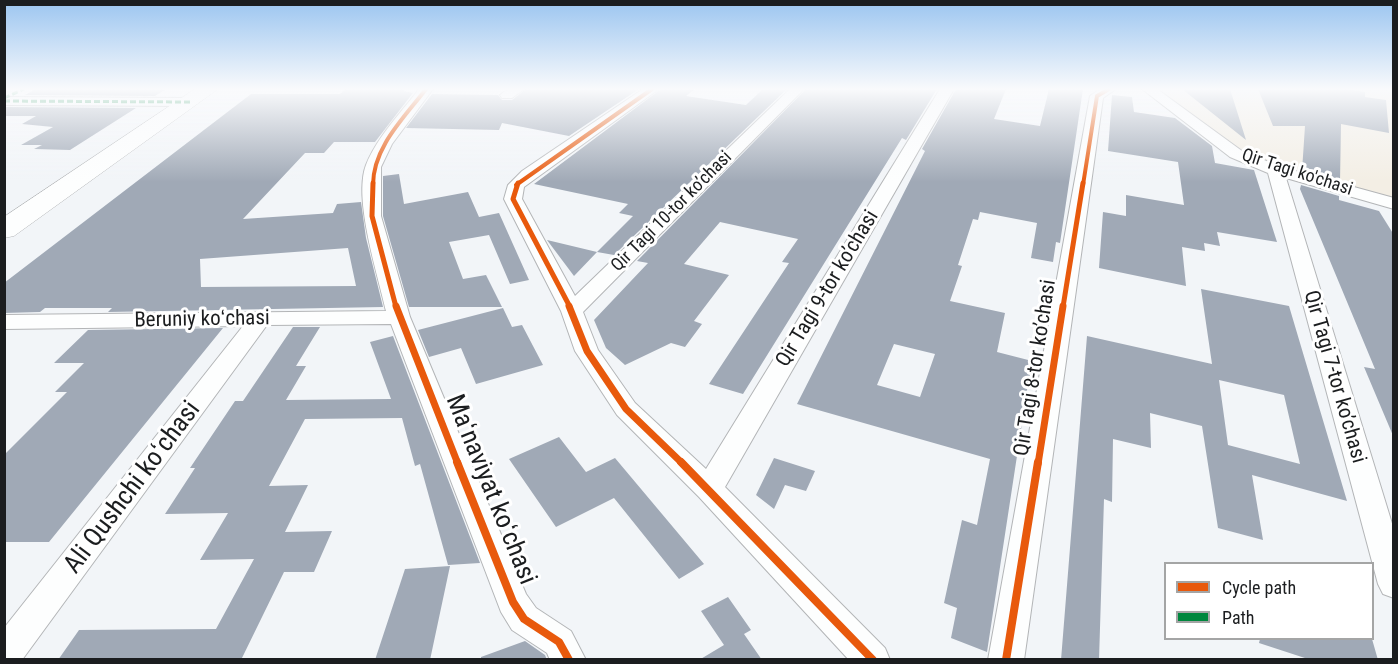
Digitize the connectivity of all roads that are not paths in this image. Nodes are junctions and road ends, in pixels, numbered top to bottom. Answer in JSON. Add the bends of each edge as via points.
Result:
{"nodes":[{"id":1,"x":163,"y":120,"type":"edge"},
{"id":2,"x":402,"y":120,"type":"edge"},
{"id":3,"x":608,"y":120,"type":"edge"},
{"id":4,"x":765,"y":120,"type":"edge"},
{"id":5,"x":929,"y":120,"type":"edge"},
{"id":6,"x":1093,"y":120,"type":"edge"},
{"id":7,"x":1190,"y":120,"type":"edge"},
{"id":8,"x":1275,"y":170,"type":"junction"},
{"id":9,"x":1394,"y":204,"type":"edge"},
{"id":10,"x":4,"y":231,"type":"edge"},
{"id":11,"x":572,"y":310,"type":"junction"},
{"id":12,"x":399,"y":317,"type":"junction"},
{"id":13,"x":260,"y":320,"type":"junction"},
{"id":14,"x":4,"y":322,"type":"edge"},
{"id":15,"x":709,"y":489,"type":"junction"},
{"id":16,"x":1394,"y":585,"type":"edge"},
{"id":17,"x":4,"y":656,"type":"edge"},
{"id":18,"x":569,"y":660,"type":"edge"},
{"id":19,"x":873,"y":660,"type":"edge"},
{"id":20,"x":1006,"y":660,"type":"edge"}],
"edges":[{"from":1,"to":10,"type":"main road"},
{"from":2,"to":12,"type":"street","name":"Maʻnaviyat koʻchasi","via":[[373,167],[372,216]]},
{"from":3,"to":11,"type":"street","via":[[516,185],[513,199]]},
{"from":4,"to":11,"type":"street","name":"Qir Tagi 10-tor koʼchasi"},
{"from":5,"to":15,"type":"street","name":"Qir Tagi 9-tor koʼchasi"},
{"from":6,"to":20,"type":"street","name":"Qir Tagi 8-tor koʼchasi"},
{"from":7,"to":8,"type":"street","name":"Qir Tagi ko'chasi","via":[[1236,154]]},
{"from":8,"to":9,"type":"street","name":"Qir Tagi ko'chasi"},
{"from":8,"to":16,"type":"street","name":"Qir Tagi 7-tor koʼchasi"},
{"from":11,"to":15,"type":"street","via":[[588,351],[626,409]]},
{"from":12,"to":13,"type":"street","name":"Beruniy koʻchasi"},
{"from":12,"to":18,"type":"street","name":"Maʻnaviyat koʻchasi","via":[[513,602],[524,619],[559,642]]},
{"from":13,"to":14,"type":"street","name":"Beruniy koʻchasi"},
{"from":13,"to":17,"type":"street","name":"Ali Qushchi koʻchasi"},
{"from":15,"to":19,"type":"street"}]}
